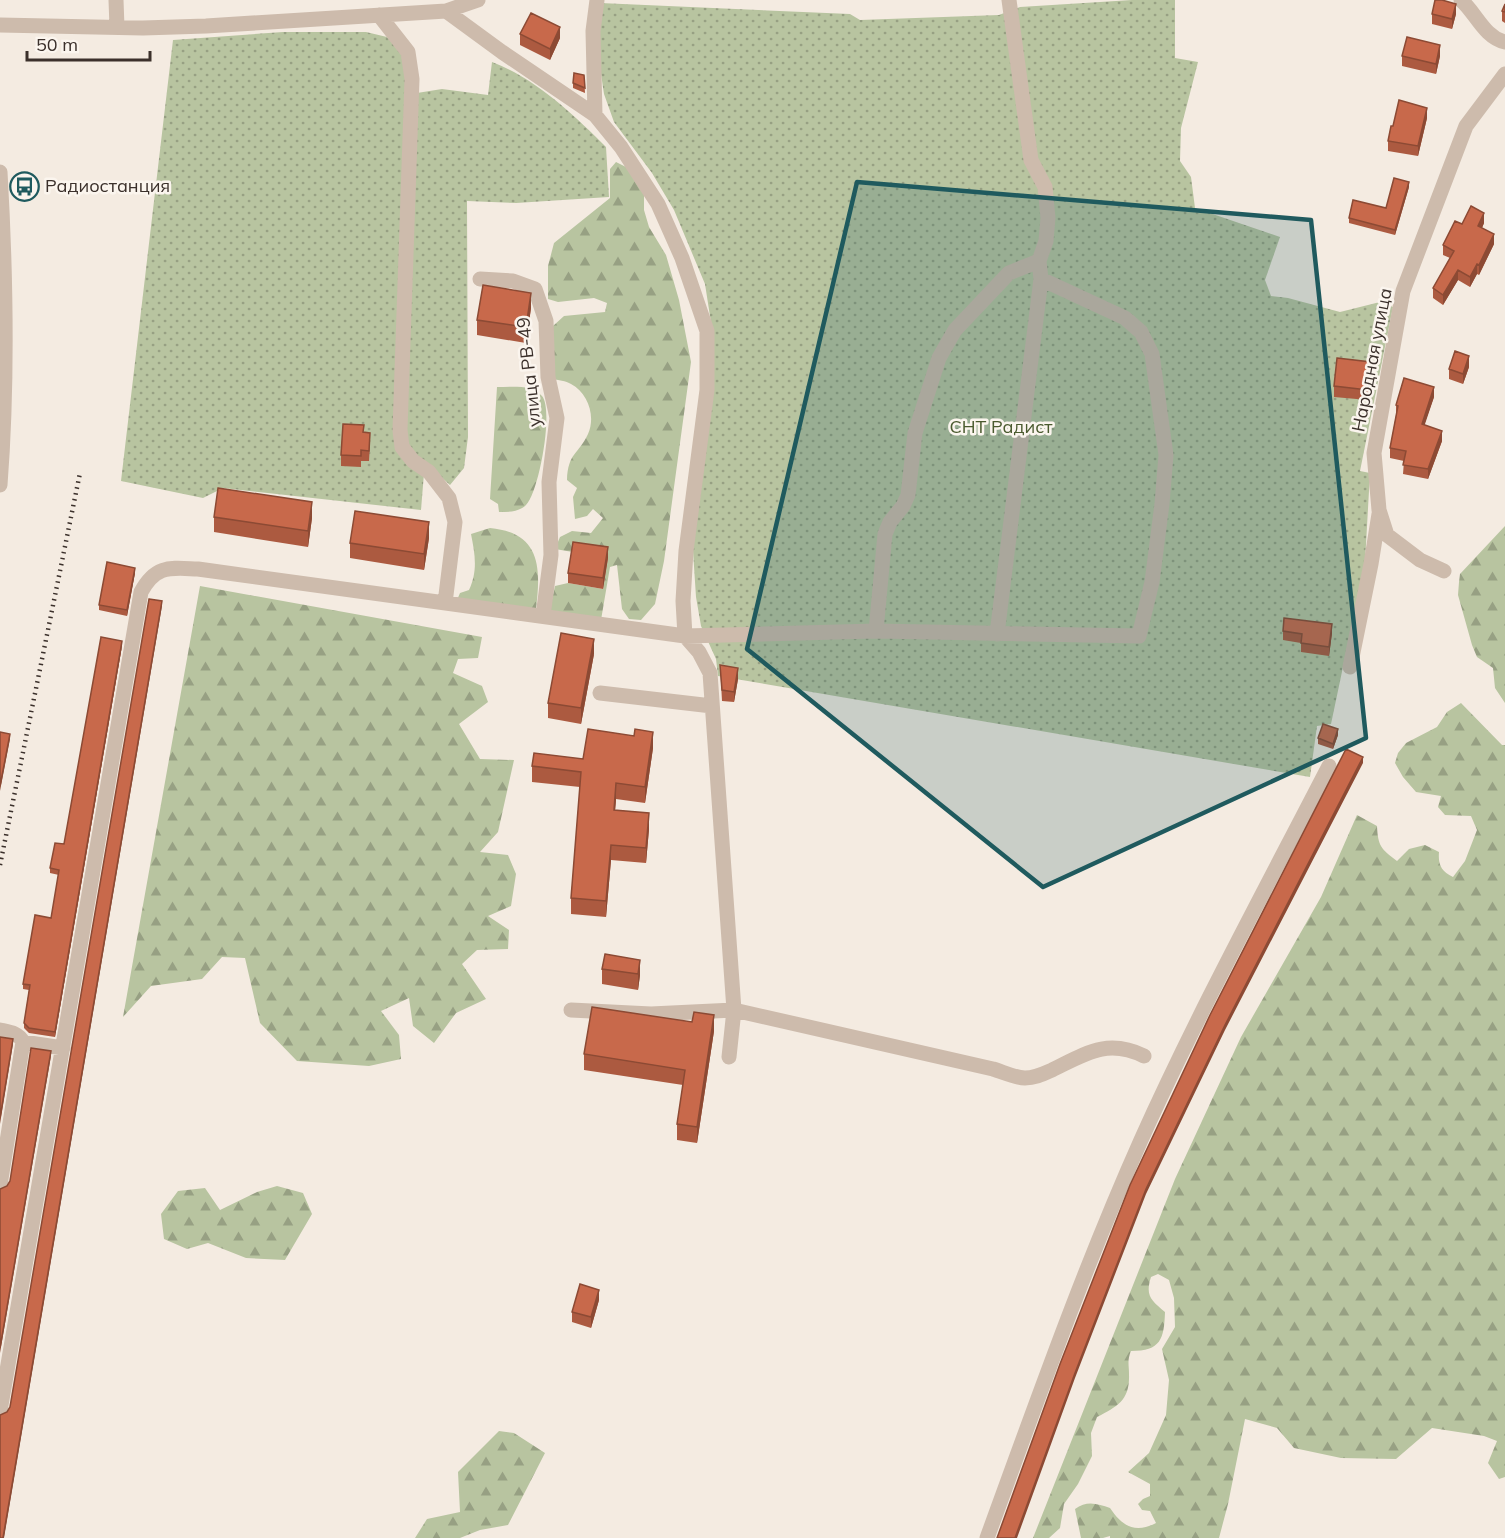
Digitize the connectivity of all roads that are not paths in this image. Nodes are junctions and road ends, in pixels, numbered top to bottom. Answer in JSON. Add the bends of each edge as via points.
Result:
{"nodes":[{"id":1,"x":116,"y":0,"type":"edge"},
{"id":2,"x":478,"y":0,"type":"edge"},
{"id":3,"x":597,"y":0,"type":"edge"},
{"id":4,"x":1009,"y":0,"type":"edge"},
{"id":5,"x":1461,"y":0,"type":"edge"},
{"id":6,"x":446,"y":11,"type":"junction"},
{"id":7,"x":379,"y":15,"type":"junction"},
{"id":8,"x":0,"y":25,"type":"edge"},
{"id":9,"x":117,"y":27,"type":"junction"},
{"id":10,"x":1505,"y":42,"type":"edge"},
{"id":11,"x":1505,"y":75,"type":"edge"},
{"id":12,"x":595,"y":115,"type":"junction"},
{"id":13,"x":0,"y":182,"type":"edge"},
{"id":14,"x":2,"y":260,"type":"edge"},
{"id":15,"x":1039,"y":261,"type":"junction"},
{"id":16,"x":480,"y":279,"type":"dead end"},
{"id":17,"x":1041,"y":279,"type":"junction"},
{"id":18,"x":0,"y":485,"type":"edge"},
{"id":19,"x":1379,"y":510,"type":"junction"},
{"id":20,"x":1444,"y":571,"type":"dead end"},
{"id":21,"x":445,"y":603,"type":"junction"},
{"id":22,"x":543,"y":616,"type":"junction"},
{"id":23,"x":876,"y":631,"type":"junction"},
{"id":24,"x":997,"y":634,"type":"junction"},
{"id":25,"x":685,"y":636,"type":"junction"},
{"id":26,"x":1350,"y":667,"type":"dead end"},
{"id":27,"x":600,"y":693,"type":"dead end"},
{"id":28,"x":712,"y":706,"type":"junction"},
{"id":29,"x":1329,"y":766,"type":"dead end"},
{"id":30,"x":571,"y":1010,"type":"dead end"},
{"id":31,"x":734,"y":1010,"type":"junction"},
{"id":32,"x":0,"y":1030,"type":"edge"},
{"id":33,"x":23,"y":1042,"type":"junction"},
{"id":34,"x":63,"y":1048,"type":"junction"},
{"id":35,"x":1144,"y":1056,"type":"dead end"},
{"id":36,"x":729,"y":1057,"type":"dead end"},
{"id":37,"x":0,"y":1185,"type":"edge"},
{"id":38,"x":0,"y":1411,"type":"edge"},
{"id":39,"x":987,"y":1538,"type":"edge"}],
"edges":[{"from":1,"to":9,"type":"street"},
{"from":2,"to":6,"type":"street"},
{"from":3,"to":12,"type":"street","via":[[593,31]]},
{"from":4,"to":15,"type":"street","via":[[1031,160],[1045,187],[1048,218]]},
{"from":5,"to":10,"type":"street","via":[[1482,26]]},
{"from":6,"to":7,"type":"street"},
{"from":6,"to":12,"type":"street"},
{"from":7,"to":9,"type":"street","via":[[206,26]]},
{"from":7,"to":21,"type":"street","via":[[408,52],[412,79],[400,438],[413,461],[429,472],[449,498],[455,522]]},
{"from":8,"to":9,"type":"street"},
{"from":11,"to":19,"type":"street","name":"Народная улица","via":[[1466,126],[1403,291],[1374,453]]},
{"from":12,"to":25,"type":"street","via":[[658,204],[682,258],[707,332],[707,390],[686,551]]},
{"from":13,"to":14,"type":"street"},
{"from":14,"to":18,"type":"street","via":[[6,338]]},
{"from":15,"to":17,"type":"street"},
{"from":15,"to":23,"type":"street","via":[[1009,273],[955,330],[939,358],[915,433],[908,495],[885,534]]},
{"from":16,"to":22,"type":"street","name":"улица РВ-49","via":[[513,281],[536,289],[546,321],[548,376],[557,418],[549,482],[551,555]]},
{"from":17,"to":24,"type":"street"},
{"from":17,"to":24,"type":"street","via":[[1125,318],[1141,332],[1152,354],[1166,455],[1162,504],[1152,582],[1139,636]]},
{"from":19,"to":20,"type":"street","name":"Народная улица","via":[[1387,535],[1420,560]]},
{"from":19,"to":26,"type":"street"},
{"from":21,"to":22,"type":"street"},
{"from":21,"to":34,"type":"street","via":[[198,569],[173,569],[148,578],[141,592]]},
{"from":22,"to":25,"type":"street"},
{"from":23,"to":24,"type":"street"},
{"from":23,"to":25,"type":"street"},
{"from":25,"to":28,"type":"street","via":[[710,673]]},
{"from":27,"to":28,"type":"street"},
{"from":28,"to":31,"type":"street"},
{"from":29,"to":39,"type":"street","via":[[1141,1140],[1068,1316]]},
{"from":30,"to":31,"type":"street","via":[[651,1014]]},
{"from":31,"to":35,"type":"street","via":[[1023,1078],[1038,1076],[1095,1049],[1130,1049]]},
{"from":31,"to":36,"type":"street"},
{"from":32,"to":33,"type":"street"},
{"from":33,"to":34,"type":"street"},
{"from":33,"to":37,"type":"street"},
{"from":34,"to":38,"type":"street"}]}
